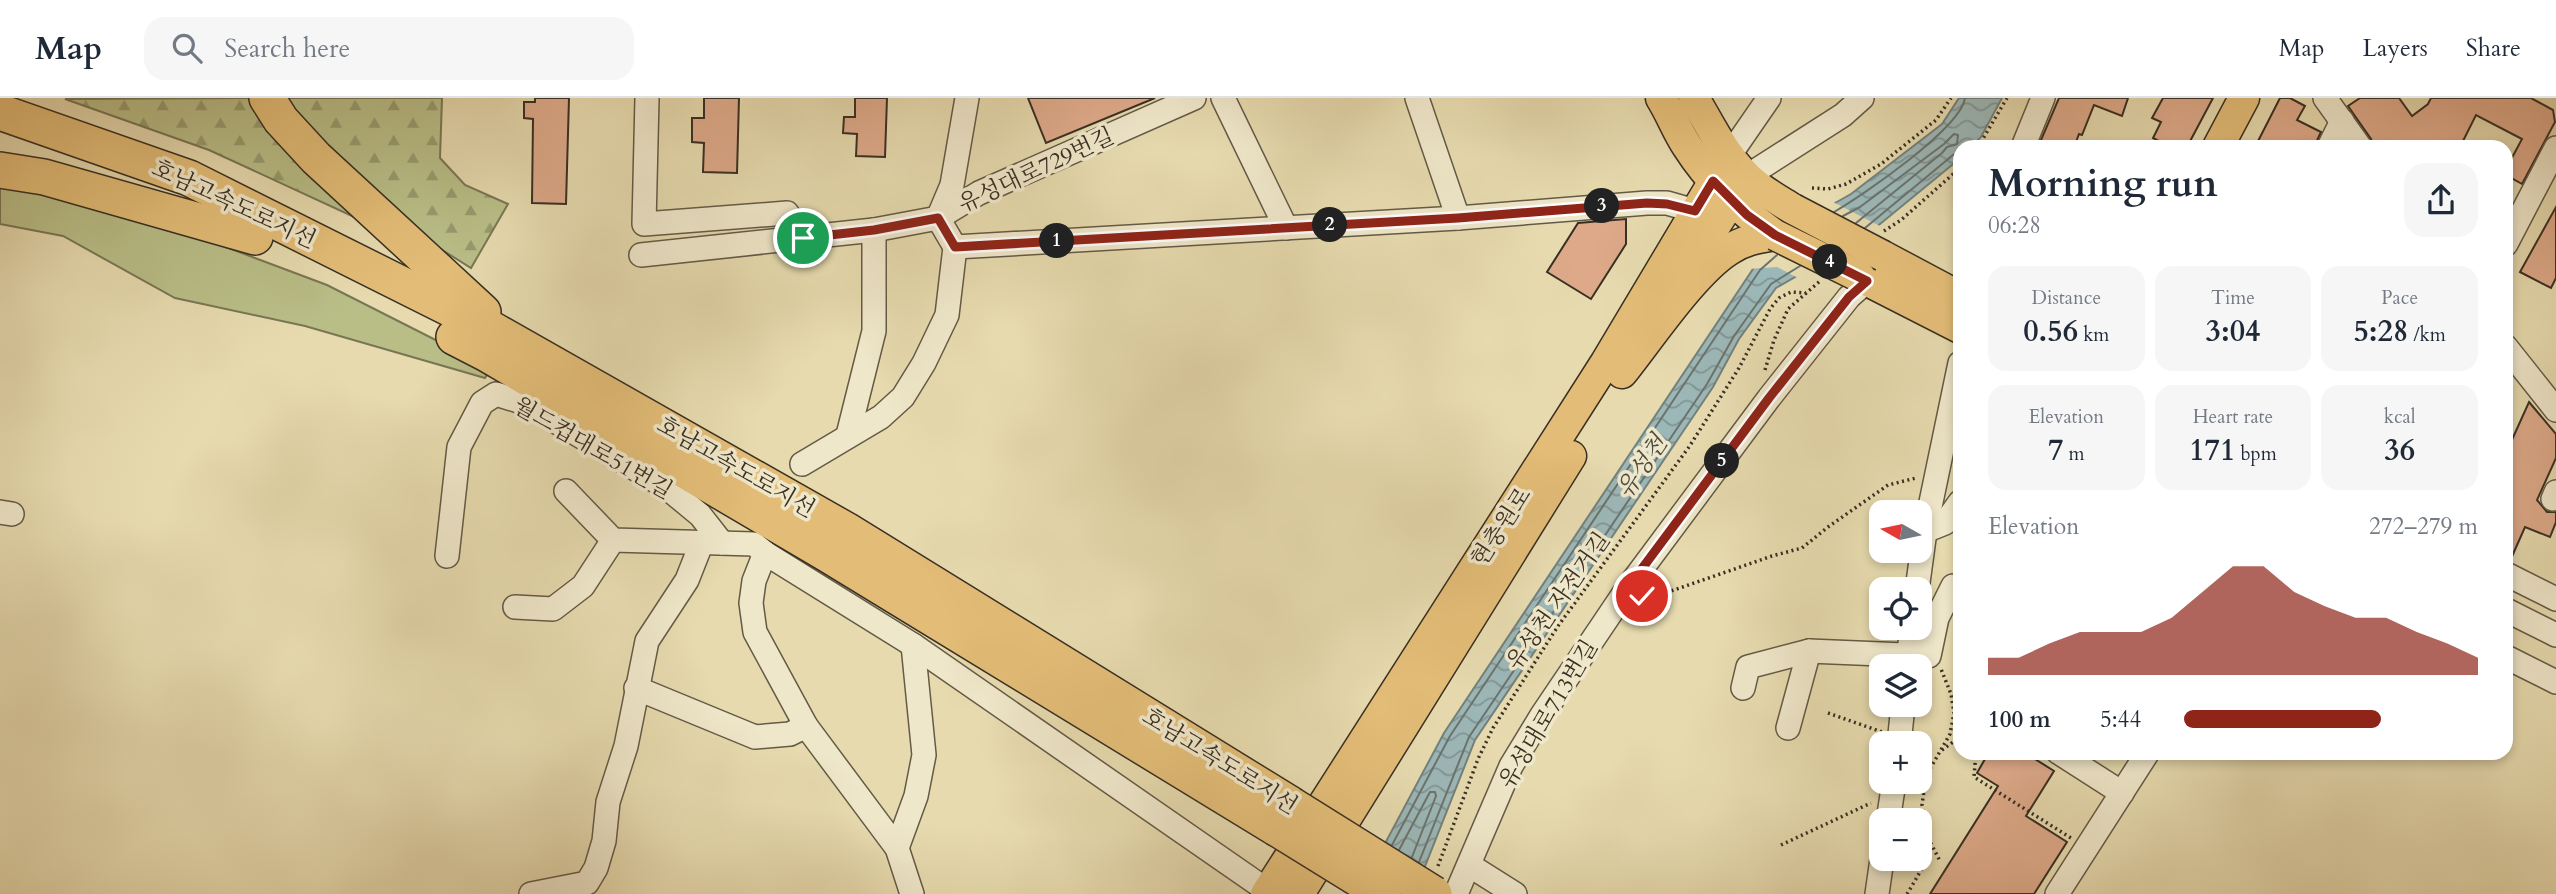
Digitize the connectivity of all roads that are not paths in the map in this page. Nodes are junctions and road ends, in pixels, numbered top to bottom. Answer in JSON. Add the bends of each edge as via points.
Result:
{"nodes":[{"id":1,"x":267,"y":98,"type":"edge"},
{"id":2,"x":647,"y":98,"type":"edge"},
{"id":3,"x":967,"y":98,"type":"edge"},
{"id":4,"x":1194,"y":98,"type":"edge"},
{"id":5,"x":1223,"y":98,"type":"edge"},
{"id":6,"x":1417,"y":98,"type":"edge"},
{"id":7,"x":1661,"y":98,"type":"edge"},
{"id":8,"x":1694,"y":98,"type":"edge"},
{"id":9,"x":1769,"y":98,"type":"edge"},
{"id":10,"x":1862,"y":98,"type":"edge"},
{"id":11,"x":2043,"y":98,"type":"edge"},
{"id":12,"x":2244,"y":98,"type":"edge"},
{"id":13,"x":2325,"y":98,"type":"edge"},
{"id":14,"x":0,"y":112,"type":"edge"},
{"id":15,"x":2342,"y":121,"type":"junction"},
{"id":16,"x":0,"y":137,"type":"edge"},
{"id":17,"x":2026,"y":140,"type":"edge"},
{"id":18,"x":2222,"y":140,"type":"edge"},
{"id":19,"x":2332,"y":140,"type":"edge"},
{"id":20,"x":2355,"y":140,"type":"edge"},
{"id":21,"x":2556,"y":148,"type":"edge"},
{"id":22,"x":0,"y":170,"type":"edge"},
{"id":23,"x":1730,"y":178,"type":"junction"},
{"id":24,"x":1695,"y":211,"type":"junction"},
{"id":25,"x":938,"y":218,"type":"junction"},
{"id":26,"x":1458,"y":218,"type":"junction"},
{"id":27,"x":1286,"y":228,"type":"junction"},
{"id":28,"x":874,"y":230,"type":"junction"},
{"id":29,"x":2513,"y":231,"type":"edge"},
{"id":30,"x":1775,"y":235,"type":"junction"},
{"id":31,"x":256,"y":237,"type":"junction"},
{"id":32,"x":803,"y":238,"type":"junction"},
{"id":33,"x":955,"y":247,"type":"junction"},
{"id":34,"x":641,"y":255,"type":"dead end"},
{"id":35,"x":1870,"y":271,"type":"junction"},
{"id":36,"x":1953,"y":295,"type":"edge"},
{"id":37,"x":1953,"y":324,"type":"edge"},
{"id":38,"x":519,"y":344,"type":"junction"},
{"id":39,"x":2513,"y":355,"type":"edge"},
{"id":40,"x":1622,"y":373,"type":"junction"},
{"id":41,"x":1953,"y":395,"type":"edge"},
{"id":42,"x":2556,"y":410,"type":"edge"},
{"id":43,"x":848,"y":435,"type":"junction"},
{"id":44,"x":802,"y":464,"type":"dead end"},
{"id":45,"x":566,"y":491,"type":"dead end"},
{"id":46,"x":1931,"y":500,"type":"edge"},
{"id":47,"x":1953,"y":512,"type":"edge"},
{"id":48,"x":1932,"y":528,"type":"edge"},
{"id":49,"x":613,"y":540,"type":"junction"},
{"id":50,"x":712,"y":542,"type":"junction"},
{"id":51,"x":760,"y":543,"type":"junction"},
{"id":52,"x":447,"y":556,"type":"dead end"},
{"id":53,"x":2513,"y":577,"type":"edge"},
{"id":54,"x":1953,"y":586,"type":"dead end"},
{"id":55,"x":2556,"y":599,"type":"edge"},
{"id":56,"x":515,"y":607,"type":"dead end"},
{"id":57,"x":2513,"y":614,"type":"edge"},
{"id":58,"x":2556,"y":635,"type":"edge"},
{"id":59,"x":913,"y":645,"type":"junction"},
{"id":60,"x":1809,"y":651,"type":"junction"},
{"id":61,"x":1929,"y":654,"type":"edge"},
{"id":62,"x":1869,"y":656,"type":"edge"},
{"id":63,"x":2513,"y":660,"type":"edge"},
{"id":64,"x":2556,"y":682,"type":"edge"},
{"id":65,"x":636,"y":688,"type":"junction"},
{"id":66,"x":1743,"y":688,"type":"dead end"},
{"id":67,"x":806,"y":726,"type":"junction"},
{"id":68,"x":1788,"y":728,"type":"dead end"},
{"id":69,"x":2070,"y":760,"type":"edge"},
{"id":70,"x":2143,"y":760,"type":"edge"},
{"id":71,"x":2122,"y":793,"type":"junction"},
{"id":72,"x":1283,"y":816,"type":"junction"},
{"id":73,"x":897,"y":848,"type":"junction"},
{"id":74,"x":1469,"y":865,"type":"junction"},
{"id":75,"x":1880,"y":871,"type":"edge"},
{"id":76,"x":1434,"y":885,"type":"edge"},
{"id":77,"x":1267,"y":893,"type":"edge"},
{"id":78,"x":531,"y":894,"type":"edge"},
{"id":79,"x":912,"y":894,"type":"edge"},
{"id":80,"x":1299,"y":894,"type":"edge"},
{"id":81,"x":1382,"y":894,"type":"edge"},
{"id":82,"x":1456,"y":894,"type":"edge"},
{"id":83,"x":1515,"y":894,"type":"edge"},
{"id":84,"x":1877,"y":894,"type":"edge"},
{"id":85,"x":2057,"y":894,"type":"edge"}],
"edges":[{"from":1,"to":38,"type":"highway","via":[[316,158]]},
{"from":2,"to":32,"type":"street","via":[[644,225],[787,213]]},
{"from":3,"to":25,"type":"street","via":[[952,185]]},
{"from":4,"to":25,"type":"street","name":"유성대로729번길","via":[[979,193]]},
{"from":5,"to":27,"type":"street"},
{"from":6,"to":26,"type":"street"},
{"from":7,"to":23,"type":"main road","via":[[1685,143]]},
{"from":8,"to":23,"type":"main road"},
{"from":9,"to":23,"type":"street"},
{"from":10,"to":23,"type":"street","via":[[1843,115]]},
{"from":11,"to":17,"type":"street"},
{"from":12,"to":18,"type":"main road"},
{"from":13,"to":15,"type":"street"},
{"from":14,"to":38,"type":"highway","name":"호남고속도로지선","via":[[189,178]]},
{"from":15,"to":19,"type":"street"},
{"from":15,"to":20,"type":"street"},
{"from":16,"to":31,"type":"highway","name":"호남고속도로지선","via":[[181,199]]},
{"from":21,"to":29,"type":"street"},
{"from":22,"to":31,"type":"highway","via":[[44,177]]},
{"from":23,"to":24,"type":"main road","name":"현충원로"},
{"from":23,"to":30,"type":"main road","via":[[1747,215]]},
{"from":23,"to":35,"type":"main road","bridge":true,"via":[[1765,192],[1803,198]]},
{"from":23,"to":40,"type":"main road"},
{"from":24,"to":26,"type":"street","via":[[1647,203]]},
{"from":24,"to":77,"type":"main road","name":"현충원로","via":[[1606,362]]},
{"from":25,"to":28,"type":"street","name":"유성대로729번길"},
{"from":25,"to":33,"type":"street"},
{"from":26,"to":27,"type":"street"},
{"from":27,"to":33,"type":"street"},
{"from":28,"to":32,"type":"street","name":"유성대로729번길"},
{"from":28,"to":43,"type":"street","via":[[874,331]]},
{"from":30,"to":35,"type":"main road","bridge":true},
{"from":30,"to":40,"type":"main road","via":[[1747,240],[1727,251],[1681,299]]},
{"from":31,"to":72,"type":"highway","name":"호남고속도로지선","via":[[487,354]]},
{"from":32,"to":34,"type":"street","name":"유성대로729번길"},
{"from":33,"to":43,"type":"street","via":[[947,315],[924,363],[903,397],[881,417]]},
{"from":35,"to":36,"type":"main road"},
{"from":35,"to":37,"type":"main road"},
{"from":35,"to":74,"type":"street","name":"유성대로713번길","via":[[1629,586],[1511,766]]},
{"from":38,"to":72,"type":"highway","name":"호남고속도로지선","via":[[846,530]]},
{"from":39,"to":42,"type":"street"},
{"from":40,"to":80,"type":"main road","name":"현충원로"},
{"from":41,"to":46,"type":"street"},
{"from":43,"to":44,"type":"street"},
{"from":45,"to":49,"type":"street"},
{"from":47,"to":48,"type":"street","via":[[1945,523]]},
{"from":49,"to":50,"type":"street"},
{"from":49,"to":56,"type":"street","via":[[583,586],[553,609]]},
{"from":50,"to":51,"type":"street"},
{"from":50,"to":52,"type":"street","name":"월드컵대로51번길","via":[[700,515],[666,487],[525,403],[496,394],[482,403],[458,447]]},
{"from":50,"to":65,"type":"street","via":[[647,641]]},
{"from":51,"to":59,"type":"street"},
{"from":51,"to":67,"type":"street","via":[[751,603],[755,632]]},
{"from":53,"to":55,"type":"street"},
{"from":54,"to":61,"type":"street","via":[[1937,618]]},
{"from":57,"to":58,"type":"street"},
{"from":59,"to":73,"type":"street","via":[[924,755],[916,796]]},
{"from":59,"to":77,"type":"street"},
{"from":60,"to":62,"type":"street"},
{"from":60,"to":66,"type":"street","via":[[1748,667]]},
{"from":60,"to":68,"type":"street"},
{"from":63,"to":64,"type":"street"},
{"from":65,"to":67,"type":"street","via":[[755,737],[790,734]]},
{"from":65,"to":78,"type":"street","via":[[596,868],[587,883]]},
{"from":67,"to":73,"type":"street"},
{"from":69,"to":71,"type":"street"},
{"from":70,"to":71,"type":"street"},
{"from":71,"to":85,"type":"street"},
{"from":72,"to":76,"type":"highway","name":"호남고속도로지선","bridge":true},
{"from":72,"to":81,"type":"highway","name":"호남고속도로지선","bridge":true},
{"from":73,"to":79,"type":"street"},
{"from":74,"to":82,"type":"street","name":"유성대로713번길"},
{"from":74,"to":83,"type":"street"},
{"from":75,"to":84,"type":"street"}]}
